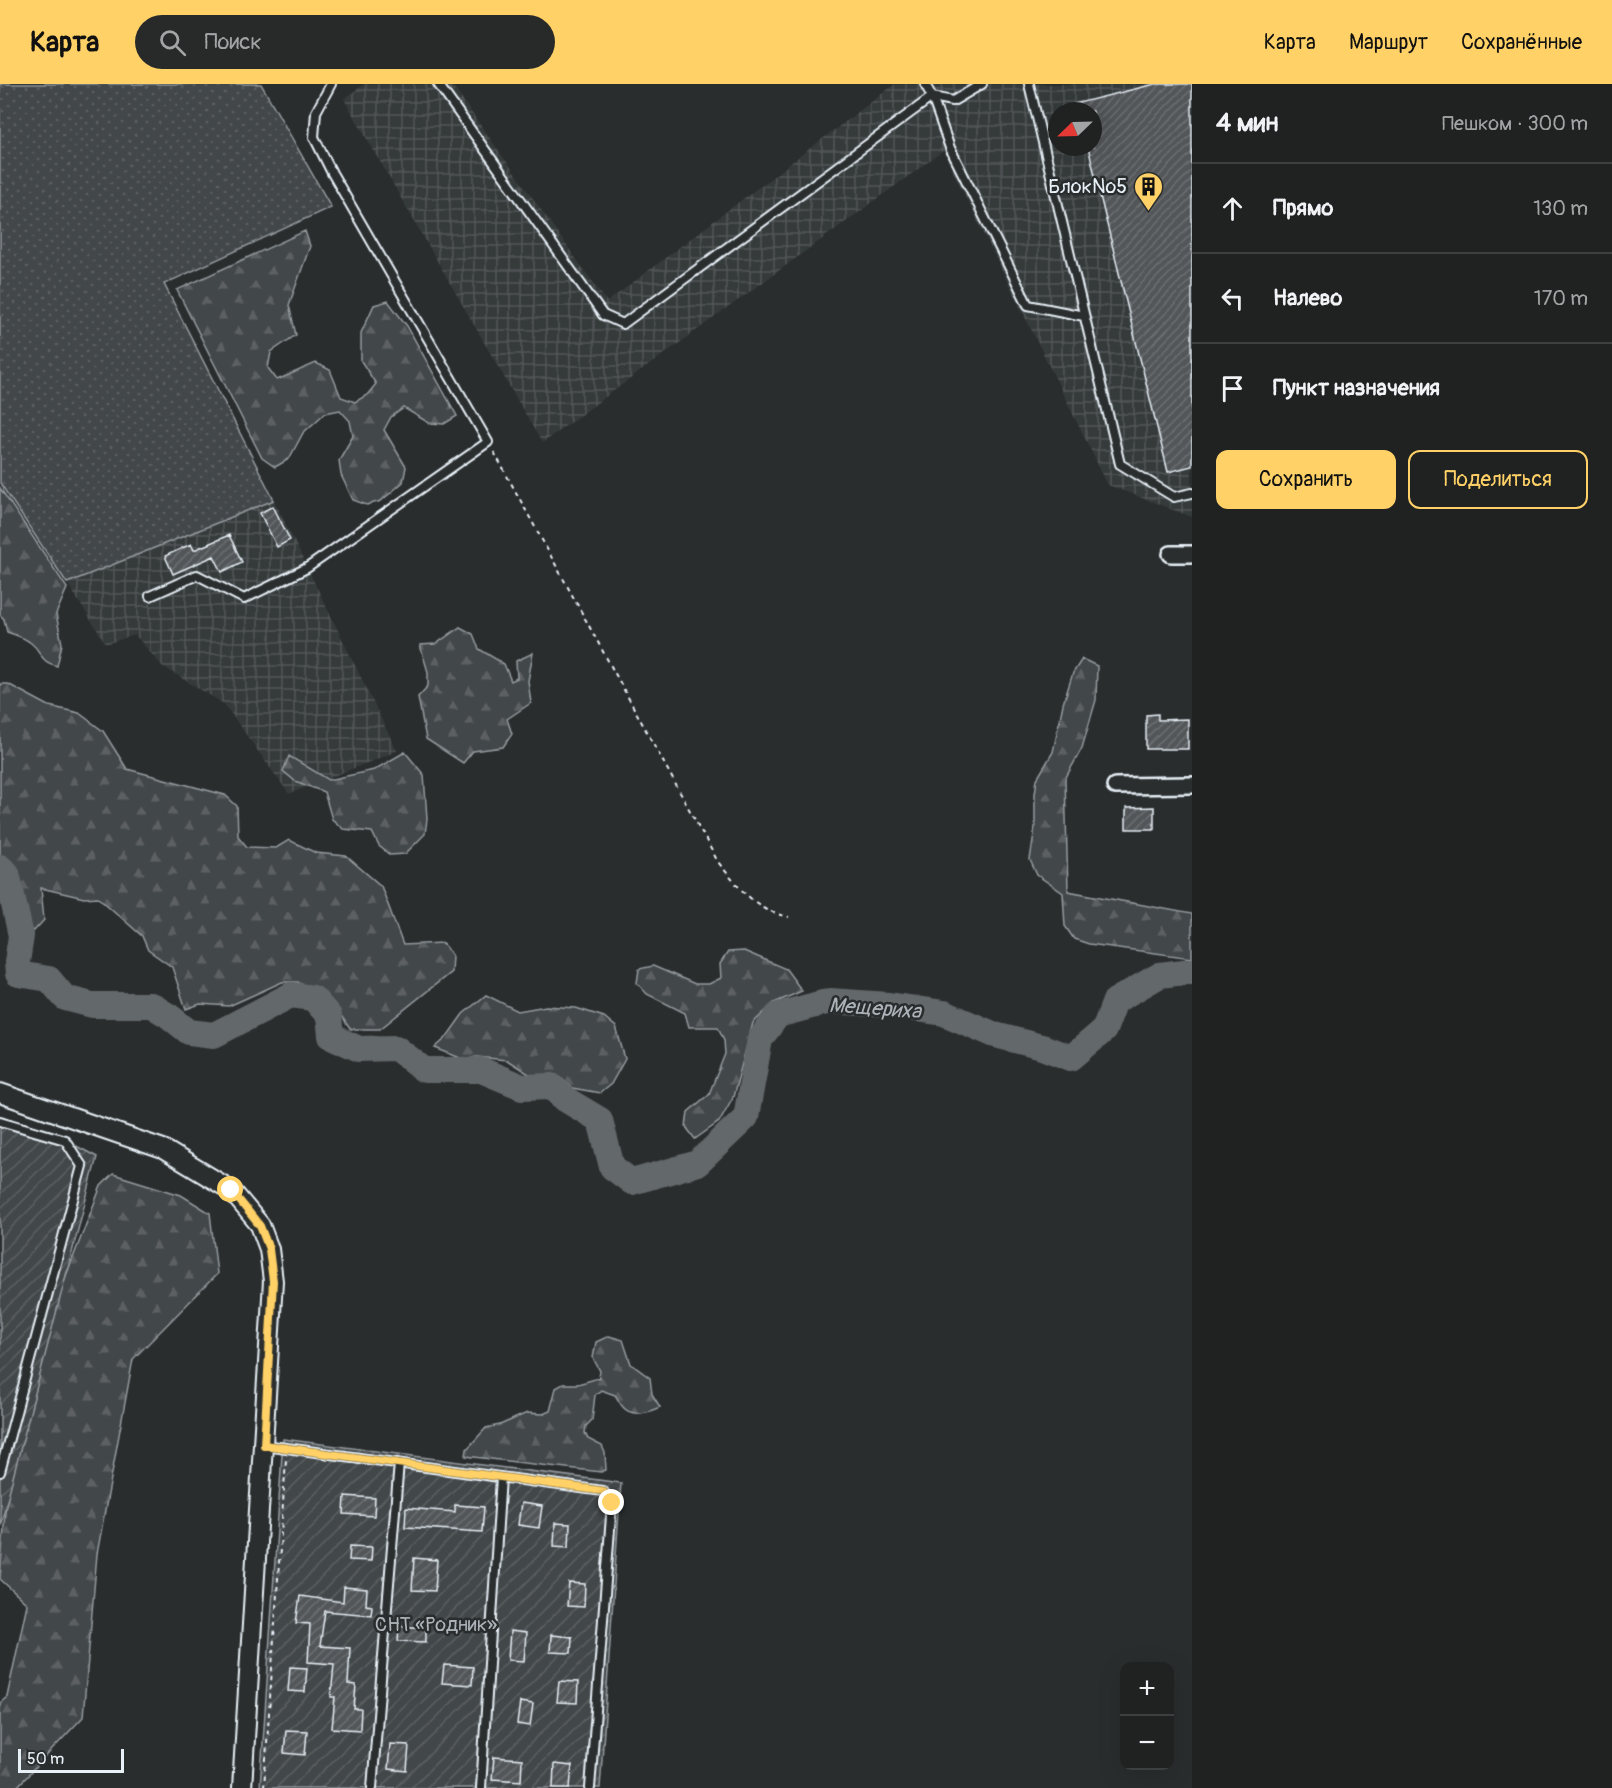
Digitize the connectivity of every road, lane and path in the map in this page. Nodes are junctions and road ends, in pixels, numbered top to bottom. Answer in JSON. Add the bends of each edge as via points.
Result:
{"nodes":[{"id":1,"x":331,"y":84,"type":"edge"},
{"id":2,"x":438,"y":84,"type":"edge"},
{"id":3,"x":925,"y":84,"type":"edge"},
{"id":4,"x":982,"y":84,"type":"edge"},
{"id":5,"x":1029,"y":84,"type":"edge"},
{"id":6,"x":932,"y":97,"type":"junction"},
{"id":7,"x":1084,"y":316,"type":"junction"},
{"id":8,"x":488,"y":442,"type":"junction"},
{"id":9,"x":1192,"y":493,"type":"edge"},
{"id":10,"x":1171,"y":554,"type":"dead end"},
{"id":11,"x":1192,"y":554,"type":"edge"},
{"id":12,"x":150,"y":596,"type":"dead end"},
{"id":13,"x":1192,"y":785,"type":"edge"},
{"id":14,"x":1115,"y":786,"type":"dead end"},
{"id":15,"x":789,"y":917,"type":"dead end"},
{"id":16,"x":0,"y":1093,"type":"edge"},
{"id":17,"x":0,"y":1121,"type":"edge"},
{"id":18,"x":264,"y":1445,"type":"junction"},
{"id":19,"x":286,"y":1448,"type":"junction"},
{"id":20,"x":399,"y":1463,"type":"junction"},
{"id":21,"x":0,"y":1472,"type":"edge"},
{"id":22,"x":501,"y":1477,"type":"junction"},
{"id":23,"x":242,"y":1788,"type":"edge"},
{"id":24,"x":264,"y":1788,"type":"edge"},
{"id":25,"x":372,"y":1788,"type":"edge"},
{"id":26,"x":482,"y":1788,"type":"edge"},
{"id":27,"x":590,"y":1788,"type":"edge"}],
"edges":[{"from":1,"to":8,"type":"lane","via":[[316,112],[314,137]]},
{"from":2,"to":6,"type":"lane","via":[[603,315],[623,324]]},
{"from":3,"to":6,"type":"lane"},
{"from":4,"to":6,"type":"lane","via":[[953,101]]},
{"from":5,"to":7,"type":"lane"},
{"from":6,"to":7,"type":"lane","via":[[950,148],[1028,305]]},
{"from":7,"to":9,"type":"lane","via":[[1120,464],[1174,497]]},
{"from":8,"to":12,"type":"lane","via":[[307,568],[244,599],[196,575]]},
{"from":8,"to":15,"type":"path","via":[[718,862],[744,893],[772,913]]},
{"from":10,"to":11,"type":"street"},
{"from":13,"to":14,"type":"street"},
{"from":16,"to":18,"type":"street","via":[[163,1149],[231,1190],[260,1226],[269,1249],[273,1281]]},
{"from":17,"to":21,"type":"lane","via":[[65,1140],[82,1166]]},
{"from":18,"to":19,"type":"lane"},
{"from":18,"to":23,"type":"street"},
{"from":19,"to":20,"type":"lane"},
{"from":19,"to":24,"type":"path"},
{"from":20,"to":22,"type":"lane"},
{"from":20,"to":25,"type":"lane"},
{"from":22,"to":26,"type":"lane"},
{"from":22,"to":27,"type":"lane","via":[[603,1491],[612,1503]]}]}
